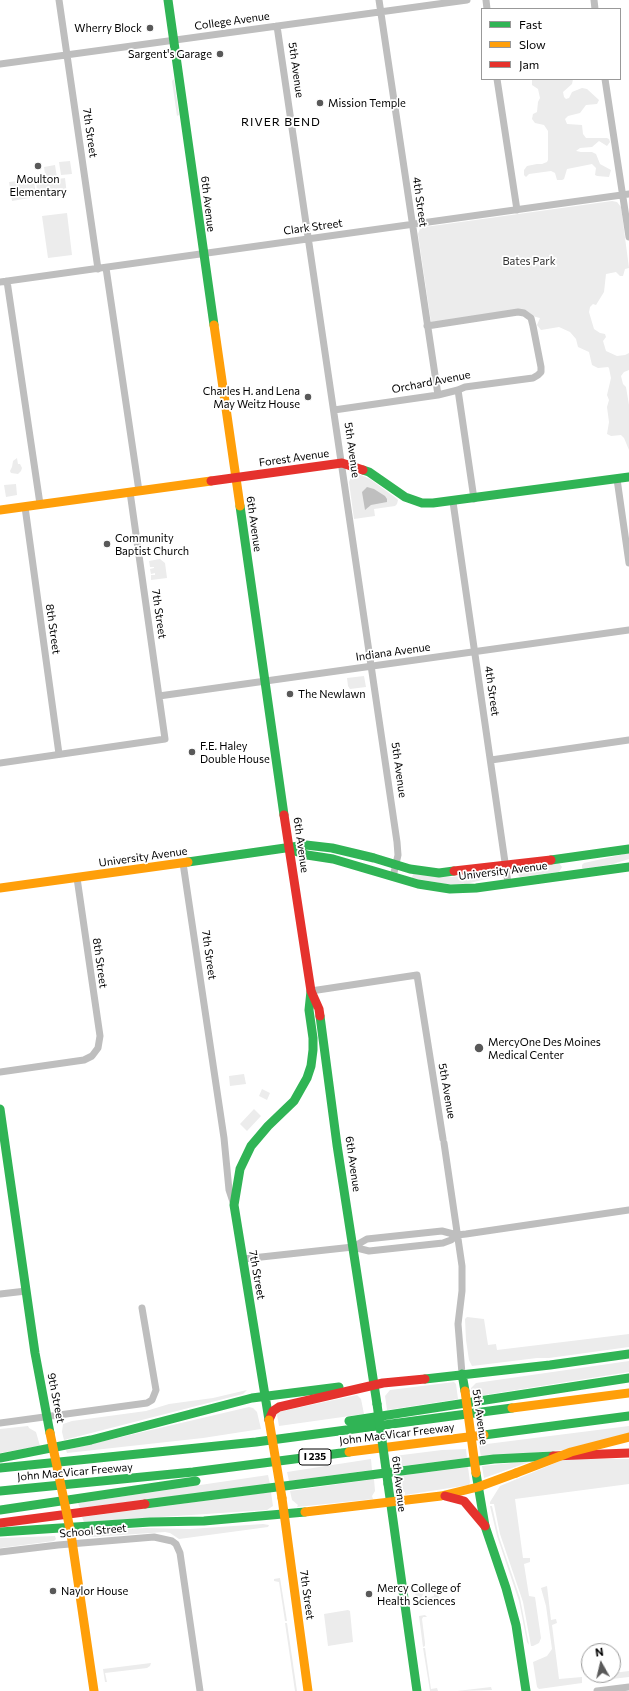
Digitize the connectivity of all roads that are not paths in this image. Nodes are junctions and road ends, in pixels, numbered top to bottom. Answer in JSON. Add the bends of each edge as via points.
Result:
{"nodes":[{"id":1,"x":59,"y":0,"type":"edge"},
{"id":2,"x":168,"y":0,"type":"edge"},
{"id":3,"x":379,"y":0,"type":"edge"},
{"id":4,"x":467,"y":0,"type":"edge"},
{"id":5,"x":380,"y":12,"type":"junction"},
{"id":6,"x":277,"y":26,"type":"junction"},
{"id":7,"x":173,"y":40,"type":"junction"},
{"id":8,"x":66,"y":55,"type":"junction"},
{"id":9,"x":0,"y":64,"type":"edge"},
{"id":10,"x":497,"y":80,"type":"edge"},
{"id":11,"x":605,"y":80,"type":"edge"},
{"id":12,"x":626,"y":195,"type":"edge"},
{"id":13,"x":517,"y":210,"type":"junction"},
{"id":14,"x":412,"y":224,"type":"junction"},
{"id":15,"x":629,"y":237,"type":"edge"},
{"id":16,"x":309,"y":239,"type":"junction"},
{"id":17,"x":203,"y":254,"type":"junction"},
{"id":18,"x":106,"y":268,"type":"junction"},
{"id":19,"x":98,"y":269,"type":"junction"},
{"id":20,"x":4,"y":282,"type":"edge"},
{"id":21,"x":427,"y":326,"type":"junction"},
{"id":22,"x":458,"y":390,"type":"junction"},
{"id":23,"x":438,"y":395,"type":"junction"},
{"id":24,"x":334,"y":410,"type":"junction"},
{"id":25,"x":342,"y":463,"type":"junction"},
{"id":26,"x":629,"y":477,"type":"edge"},
{"id":27,"x":235,"y":478,"type":"junction"},
{"id":28,"x":617,"y":479,"type":"junction"},
{"id":29,"x":134,"y":492,"type":"junction"},
{"id":30,"x":474,"y":499,"type":"junction"},
{"id":31,"x":453,"y":502,"type":"junction"},
{"id":32,"x":40,"y":504,"type":"junction"},
{"id":33,"x":25,"y":506,"type":"junction"},
{"id":34,"x":0,"y":510,"type":"edge"},
{"id":35,"x":629,"y":563,"type":"edge"},
{"id":36,"x":629,"y":630,"type":"edge"},
{"id":37,"x":475,"y":651,"type":"junction"},
{"id":38,"x":371,"y":666,"type":"junction"},
{"id":39,"x":265,"y":681,"type":"junction"},
{"id":40,"x":159,"y":696,"type":"junction"},
{"id":41,"x":629,"y":740,"type":"edge"},
{"id":42,"x":59,"y":754,"type":"junction"},
{"id":43,"x":491,"y":760,"type":"junction"},
{"id":44,"x":0,"y":763,"type":"edge"},
{"id":45,"x":289,"y":849,"type":"junction"},
{"id":46,"x":629,"y":849,"type":"edge"},
{"id":47,"x":183,"y":863,"type":"junction"},
{"id":48,"x":396,"y":866,"type":"junction"},
{"id":49,"x":506,"y":866,"type":"junction"},
{"id":50,"x":629,"y":866,"type":"edge"},
{"id":51,"x":393,"y":877,"type":"junction"},
{"id":52,"x":77,"y":878,"type":"junction"},
{"id":53,"x":508,"y":883,"type":"junction"},
{"id":54,"x":0,"y":888,"type":"edge"},
{"id":55,"x":310,"y":991,"type":"junction"},
{"id":56,"x":0,"y":1072,"type":"edge"},
{"id":57,"x":0,"y":1109,"type":"edge"},
{"id":58,"x":234,"y":1205,"type":"junction"},
{"id":59,"x":629,"y":1210,"type":"edge"},
{"id":60,"x":457,"y":1235,"type":"junction"},
{"id":61,"x":353,"y":1247,"type":"junction"},
{"id":62,"x":243,"y":1259,"type":"junction"},
{"id":63,"x":26,"y":1291,"type":"junction"},
{"id":64,"x":0,"y":1294,"type":"edge"},
{"id":65,"x":142,"y":1308,"type":"dead end"},
{"id":66,"x":629,"y":1354,"type":"edge"},
{"id":67,"x":462,"y":1374,"type":"junction"},
{"id":68,"x":629,"y":1378,"type":"edge"},
{"id":69,"x":374,"y":1385,"type":"junction"},
{"id":70,"x":361,"y":1389,"type":"junction"},
{"id":71,"x":629,"y":1393,"type":"edge"},
{"id":72,"x":265,"y":1395,"type":"junction"},
{"id":73,"x":629,"y":1416,"type":"edge"},
{"id":74,"x":46,"y":1417,"type":"junction"},
{"id":75,"x":269,"y":1420,"type":"junction"},
{"id":76,"x":0,"y":1423,"type":"edge"},
{"id":77,"x":629,"y":1437,"type":"edge"},
{"id":78,"x":202,"y":1448,"type":"junction"},
{"id":79,"x":629,"y":1453,"type":"edge"},
{"id":80,"x":0,"y":1458,"type":"edge"},
{"id":81,"x":257,"y":1464,"type":"junction"},
{"id":82,"x":0,"y":1468,"type":"edge"},
{"id":83,"x":478,"y":1487,"type":"junction"},
{"id":84,"x":0,"y":1491,"type":"edge"},
{"id":85,"x":441,"y":1496,"type":"junction"},
{"id":86,"x":390,"y":1502,"type":"junction"},
{"id":87,"x":0,"y":1510,"type":"edge"},
{"id":88,"x":283,"y":1515,"type":"junction"},
{"id":89,"x":0,"y":1523,"type":"edge"},
{"id":90,"x":485,"y":1526,"type":"junction"},
{"id":91,"x":0,"y":1532,"type":"edge"},
{"id":92,"x":72,"y":1539,"type":"junction"},
{"id":93,"x":0,"y":1552,"type":"edge"},
{"id":94,"x":629,"y":1687,"type":"edge"},
{"id":95,"x":94,"y":1691,"type":"edge"},
{"id":96,"x":200,"y":1691,"type":"edge"},
{"id":97,"x":308,"y":1691,"type":"edge"},
{"id":98,"x":417,"y":1691,"type":"edge"},
{"id":99,"x":526,"y":1691,"type":"edge"},
{"id":100,"x":597,"y":1691,"type":"edge"}],
"edges":[{"from":1,"to":8,"type":"street","name":"7th Street"},
{"from":2,"to":7,"type":"main road","name":"6th Avenue"},
{"from":3,"to":5,"type":"street","name":"4th Street"},
{"from":4,"to":5,"type":"street","name":"College Avenue"},
{"from":5,"to":6,"type":"street","name":"College Avenue"},
{"from":5,"to":14,"type":"street","name":"4th Street"},
{"from":6,"to":7,"type":"street","name":"College Avenue"},
{"from":6,"to":16,"type":"street","name":"5th Avenue"},
{"from":7,"to":8,"type":"street","name":"College Avenue"},
{"from":7,"to":17,"type":"main road","name":"6th Avenue"},
{"from":8,"to":9,"type":"street","name":"College Avenue"},
{"from":8,"to":19,"type":"street","name":"7th Street"},
{"from":10,"to":13,"type":"street"},
{"from":11,"to":12,"type":"street"},
{"from":12,"to":13,"type":"street","name":"Clark Street"},
{"from":12,"to":15,"type":"street"},
{"from":13,"to":14,"type":"street","name":"Clark Street"},
{"from":14,"to":16,"type":"street","name":"Clark Street"},
{"from":14,"to":21,"type":"street","name":"4th Street"},
{"from":16,"to":17,"type":"street","name":"Clark Street"},
{"from":16,"to":24,"type":"street","name":"5th Avenue"},
{"from":17,"to":18,"type":"street","name":"Clark Street"},
{"from":17,"to":27,"type":"main road","name":"6th Avenue"},
{"from":18,"to":19,"type":"street","name":"Clark Street"},
{"from":18,"to":29,"type":"street","name":"7th Street"},
{"from":19,"to":20,"type":"street","name":"Clark Street"},
{"from":20,"to":32,"type":"street"},
{"from":21,"to":22,"type":"street","name":"Orchard Avenue","via":[[518,312],[528,314],[533,326],[541,368],[538,375],[533,378]]},
{"from":21,"to":23,"type":"street","name":"4th Street"},
{"from":22,"to":23,"type":"street","name":"Orchard Avenue"},
{"from":22,"to":30,"type":"street"},
{"from":23,"to":24,"type":"street","name":"Orchard Avenue"},
{"from":24,"to":25,"type":"street","name":"5th Avenue"},
{"from":25,"to":27,"type":"main road","name":"Forest Avenue"},
{"from":25,"to":31,"type":"main road","name":"Forest Avenue","via":[[369,472],[396,492],[412,500],[433,504]]},
{"from":25,"to":38,"type":"street","name":"5th Avenue"},
{"from":26,"to":28,"type":"main road","name":"Forest Avenue"},
{"from":27,"to":29,"type":"main road","name":"Forest Avenue"},
{"from":27,"to":39,"type":"main road","name":"6th Avenue"},
{"from":28,"to":30,"type":"main road","name":"Forest Avenue"},
{"from":28,"to":35,"type":"street"},
{"from":29,"to":32,"type":"main road","name":"Forest Avenue"},
{"from":29,"to":40,"type":"street","name":"7th Street"},
{"from":30,"to":31,"type":"main road","name":"Forest Avenue"},
{"from":31,"to":37,"type":"street","name":"4th Street"},
{"from":32,"to":33,"type":"main road","name":"Forest Avenue"},
{"from":33,"to":34,"type":"main road","name":"Forest Avenue"},
{"from":33,"to":42,"type":"street","name":"8th Street"},
{"from":36,"to":37,"type":"street","name":"Indiana Avenue"},
{"from":37,"to":38,"type":"street","name":"Indiana Avenue"},
{"from":37,"to":43,"type":"street","name":"4th Street"},
{"from":38,"to":39,"type":"street","name":"Indiana Avenue"},
{"from":38,"to":48,"type":"street","name":"5th Avenue","via":[[398,842]]},
{"from":39,"to":40,"type":"street","name":"Indiana Avenue"},
{"from":39,"to":45,"type":"main road","name":"6th Avenue"},
{"from":40,"to":42,"type":"street","name":"7th Street","via":[[165,739]]},
{"from":41,"to":43,"type":"street"},
{"from":42,"to":44,"type":"street"},
{"from":43,"to":49,"type":"street","name":"4th Street"},
{"from":45,"to":47,"type":"main road","name":"University Avenue"},
{"from":45,"to":48,"type":"main road","name":"University Avenue","via":[[323,846]]},
{"from":45,"to":51,"type":"main road","name":"University Avenue"},
{"from":45,"to":55,"type":"main road","name":"6th Avenue"},
{"from":46,"to":49,"type":"main road","name":"University Avenue"},
{"from":47,"to":52,"type":"main road","name":"University Avenue"},
{"from":47,"to":58,"type":"street","name":"7th Street","via":[[224,1138],[229,1190]]},
{"from":48,"to":49,"type":"main road","name":"University Avenue","via":[[439,873]]},
{"from":48,"to":51,"type":"street","name":"5th Avenue"},
{"from":49,"to":53,"type":"street","name":"4th Street"},
{"from":50,"to":53,"type":"main road","name":"University Avenue"},
{"from":51,"to":53,"type":"main road","name":"University Avenue","via":[[450,889]]},
{"from":52,"to":54,"type":"main road","name":"University Avenue"},
{"from":52,"to":56,"type":"street","name":"8th Street","via":[[100,1036],[97,1051],[84,1060]]},
{"from":55,"to":58,"type":"main road","via":[[312,1050],[307,1078],[294,1101],[251,1146],[240,1169]]},
{"from":55,"to":60,"type":"street","name":"5th Avenue","via":[[417,975]]},
{"from":55,"to":61,"type":"main road","name":"6th Avenue","via":[[319,1009]]},
{"from":57,"to":63,"type":"main road","name":"9th Street"},
{"from":58,"to":62,"type":"main road","name":"7th Street"},
{"from":59,"to":60,"type":"street"},
{"from":60,"to":61,"type":"street","via":[[442,1231],[367,1239]]},
{"from":60,"to":61,"type":"street","via":[[443,1243],[369,1251]]},
{"from":60,"to":67,"type":"street","name":"5th Avenue","via":[[463,1274],[458,1324]]},
{"from":61,"to":62,"type":"street"},
{"from":61,"to":69,"type":"main road","name":"6th Avenue"},
{"from":62,"to":72,"type":"main road","name":"7th Street"},
{"from":63,"to":64,"type":"street"},
{"from":63,"to":74,"type":"main road","name":"9th Street"},
{"from":65,"to":74,"type":"street","via":[[156,1390],[154,1397],[147,1403]]},
{"from":66,"to":67,"type":"main road"},
{"from":67,"to":69,"type":"main road"},
{"from":67,"to":83,"type":"main road","name":"5th Avenue","bridge":true},
{"from":68,"to":78,"type":"main road","via":[[350,1420]]},
{"from":69,"to":70,"type":"main road"},
{"from":69,"to":86,"type":"main road","name":"6th Avenue","bridge":true},
{"from":70,"to":72,"type":"main road","via":[[333,1387]]},
{"from":70,"to":75,"type":"main road","via":[[278,1407]]},
{"from":71,"to":78,"type":"main road","name":"John MacVicar Freeway","number":"I 235"},
{"from":72,"to":75,"type":"main road","name":"7th Street"},
{"from":72,"to":80,"type":"main road","via":[[91,1440]]},
{"from":73,"to":81,"type":"main road","name":"John MacVicar Freeway","number":"I 235"},
{"from":74,"to":76,"type":"street"},
{"from":74,"to":92,"type":"main road","name":"9th Street","bridge":true},
{"from":75,"to":88,"type":"main road","name":"7th Street","bridge":true},
{"from":77,"to":83,"type":"main road","bridge":true,"via":[[571,1452]]},
{"from":78,"to":82,"type":"main road","name":"John MacVicar Freeway","number":"I 235"},
{"from":79,"to":89,"type":"main road","via":[[494,1459]]},
{"from":81,"to":84,"type":"main road","name":"John MacVicar Freeway","number":"I 235"},
{"from":81,"to":87,"type":"main road","via":[[208,1479]]},
{"from":83,"to":85,"type":"main road"},
{"from":83,"to":90,"type":"main road","name":"5th Avenue"},
{"from":85,"to":86,"type":"main road"},
{"from":85,"to":90,"type":"main road","via":[[464,1501]]},
{"from":86,"to":88,"type":"main road"},
{"from":86,"to":98,"type":"main road","name":"6th Avenue"},
{"from":88,"to":91,"type":"main road"},
{"from":88,"to":97,"type":"main road","name":"7th Street"},
{"from":90,"to":99,"type":"main road","name":"5th Avenue","via":[[516,1625]]},
{"from":92,"to":93,"type":"street","name":"School Street"},
{"from":92,"to":95,"type":"main road","name":"9th Street"},
{"from":92,"to":96,"type":"street","name":"School Street","via":[[161,1537],[176,1544],[180,1553]]},
{"from":94,"to":100,"type":"street"}]}
